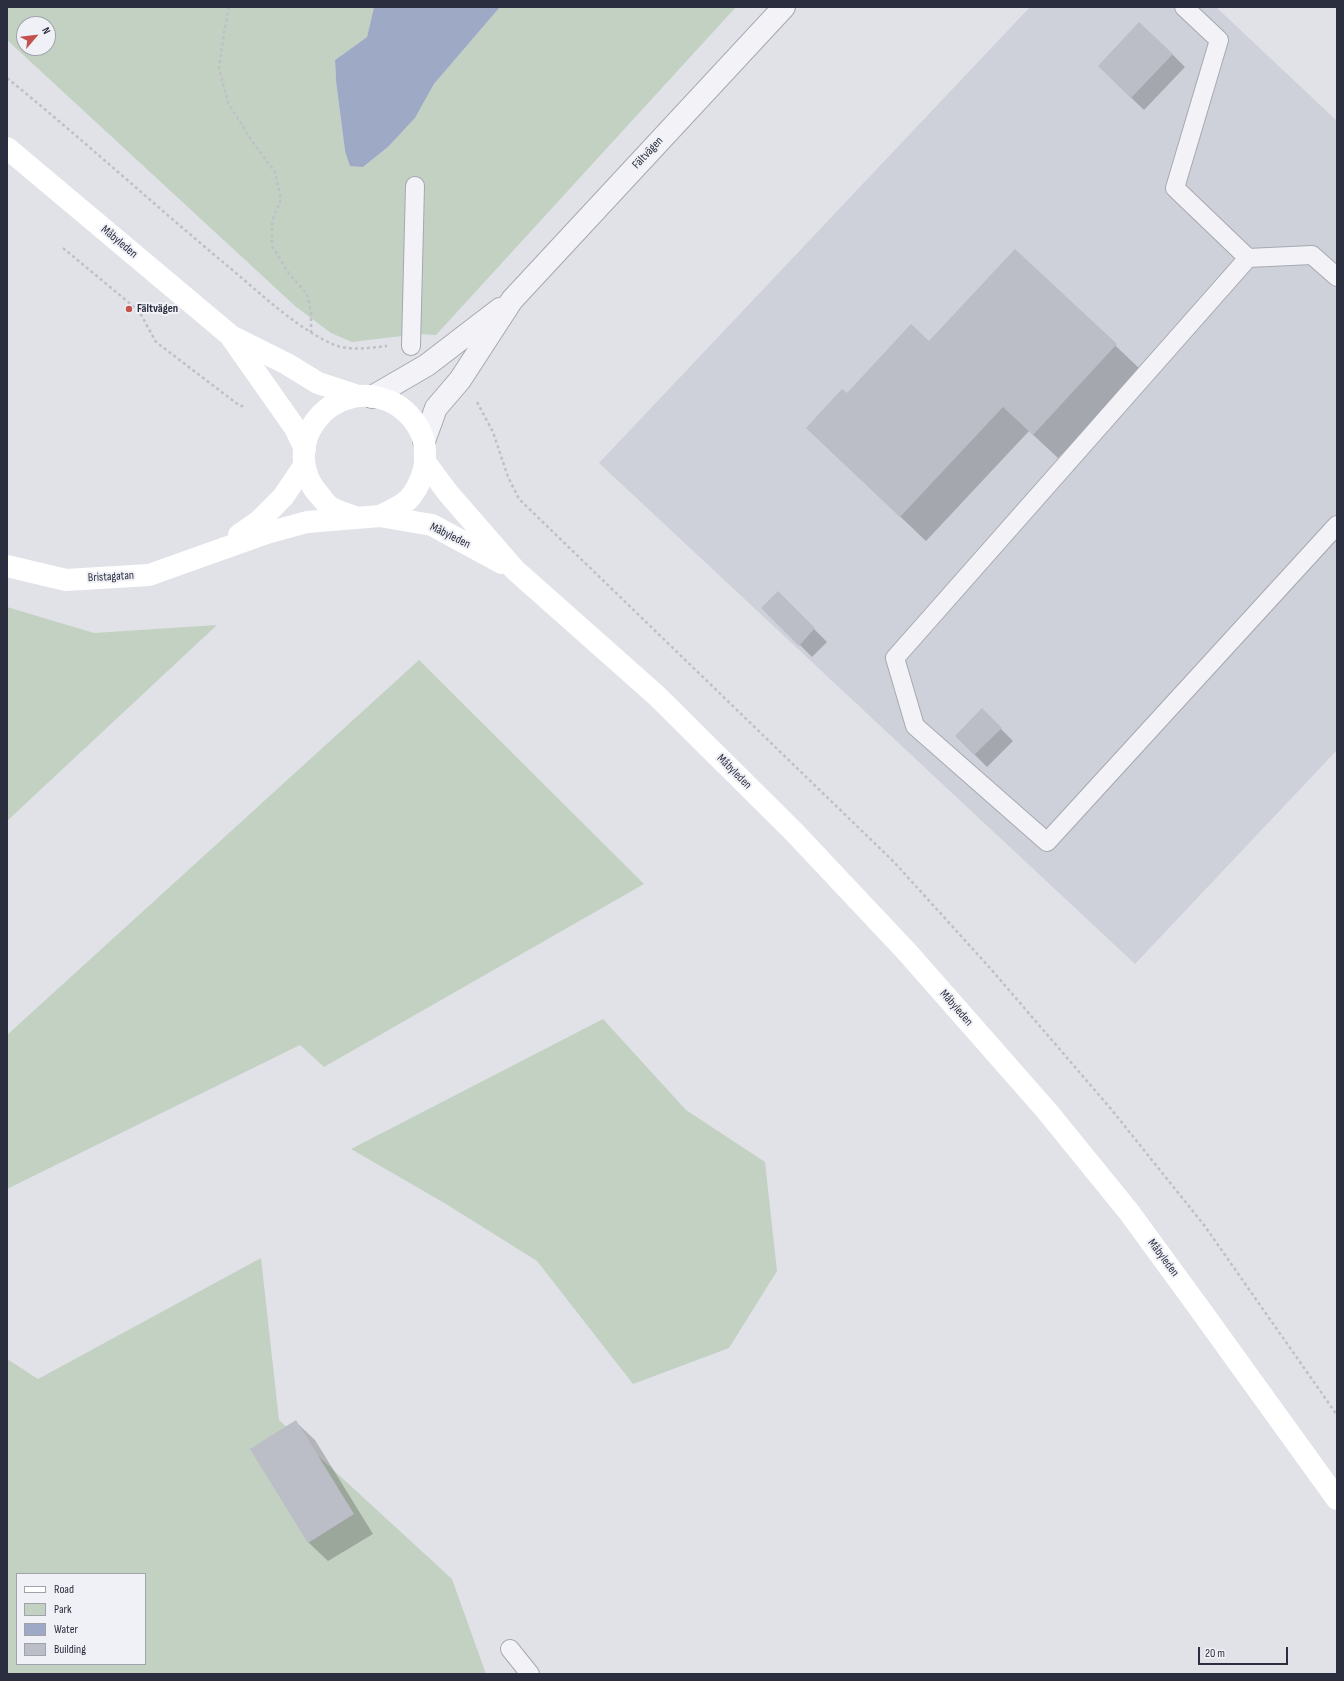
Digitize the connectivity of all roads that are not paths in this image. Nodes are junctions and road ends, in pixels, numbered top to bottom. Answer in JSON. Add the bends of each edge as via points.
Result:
{"nodes":[{"id":1,"x":784,"y":7,"type":"edge"},
{"id":2,"x":1184,"y":7,"type":"edge"},
{"id":3,"x":7,"y":148,"type":"edge"},
{"id":4,"x":415,"y":186,"type":"dead end"},
{"id":5,"x":1248,"y":258,"type":"junction"},
{"id":6,"x":1337,"y":277,"type":"edge"},
{"id":7,"x":512,"y":300,"type":"junction"},
{"id":8,"x":231,"y":336,"type":"junction"},
{"id":9,"x":411,"y":346,"type":"dead end"},
{"id":10,"x":365,"y":396,"type":"junction"},
{"id":11,"x":425,"y":452,"type":"junction"},
{"id":12,"x":305,"y":458,"type":"junction"},
{"id":13,"x":380,"y":516,"type":"junction"},
{"id":14,"x":355,"y":517,"type":"junction"},
{"id":15,"x":1337,"y":525,"type":"edge"},
{"id":16,"x":213,"y":553,"type":"junction"},
{"id":17,"x":7,"y":566,"type":"edge"},
{"id":18,"x":515,"y":570,"type":"junction"},
{"id":19,"x":1337,"y":1500,"type":"edge"},
{"id":20,"x":510,"y":1649,"type":"dead end"},
{"id":21,"x":530,"y":1674,"type":"edge"}],
"edges":[{"from":1,"to":7,"type":"street","name":"Fältvägen"},
{"from":2,"to":5,"type":"lane","via":[[1219,40],[1175,188]]},
{"from":3,"to":8,"type":"street","name":"Måbyleden"},
{"from":4,"to":9,"type":"lane"},
{"from":5,"to":6,"type":"lane","via":[[1312,255]]},
{"from":5,"to":15,"type":"lane","via":[[895,658],[915,726],[1046,842]]},
{"from":7,"to":10,"type":"street","name":"Fältvägen","via":[[427,365]]},
{"from":7,"to":11,"type":"street","name":"Fältvägen","via":[[460,380],[436,408]]},
{"from":8,"to":10,"type":"street","name":"Måbyleden","via":[[318,383]]},
{"from":8,"to":12,"type":"street","name":"Måbyleden","via":[[295,428]]},
{"from":10,"to":11,"type":"street","name":"Måbyleden","via":[[384,398],[401,407],[415,422]]},
{"from":10,"to":12,"type":"street","via":[[342,400],[328,407],[314,422],[305,440]]},
{"from":11,"to":13,"type":"street","name":"Måbyleden","via":[[420,483],[405,502]]},
{"from":11,"to":18,"type":"street","name":"Måbyleden","via":[[448,493]]},
{"from":12,"to":14,"type":"street","name":"Måbyleden","via":[[312,487],[331,508]]},
{"from":12,"to":16,"type":"street","name":"Bristagatan","via":[[283,497],[260,521]]},
{"from":13,"to":14,"type":"street","name":"Måbyleden"},
{"from":13,"to":18,"type":"street","name":"Måbyleden","via":[[432,525]]},
{"from":14,"to":16,"type":"street","name":"Bristagatan","via":[[307,522],[267,532]]},
{"from":16,"to":17,"type":"street","name":"Bristagatan","via":[[149,575],[66,580]]},
{"from":18,"to":19,"type":"street","name":"Måbyleden","via":[[657,696],[794,832],[907,952],[1046,1110],[1129,1212]]},
{"from":20,"to":21,"type":"lane"}]}
